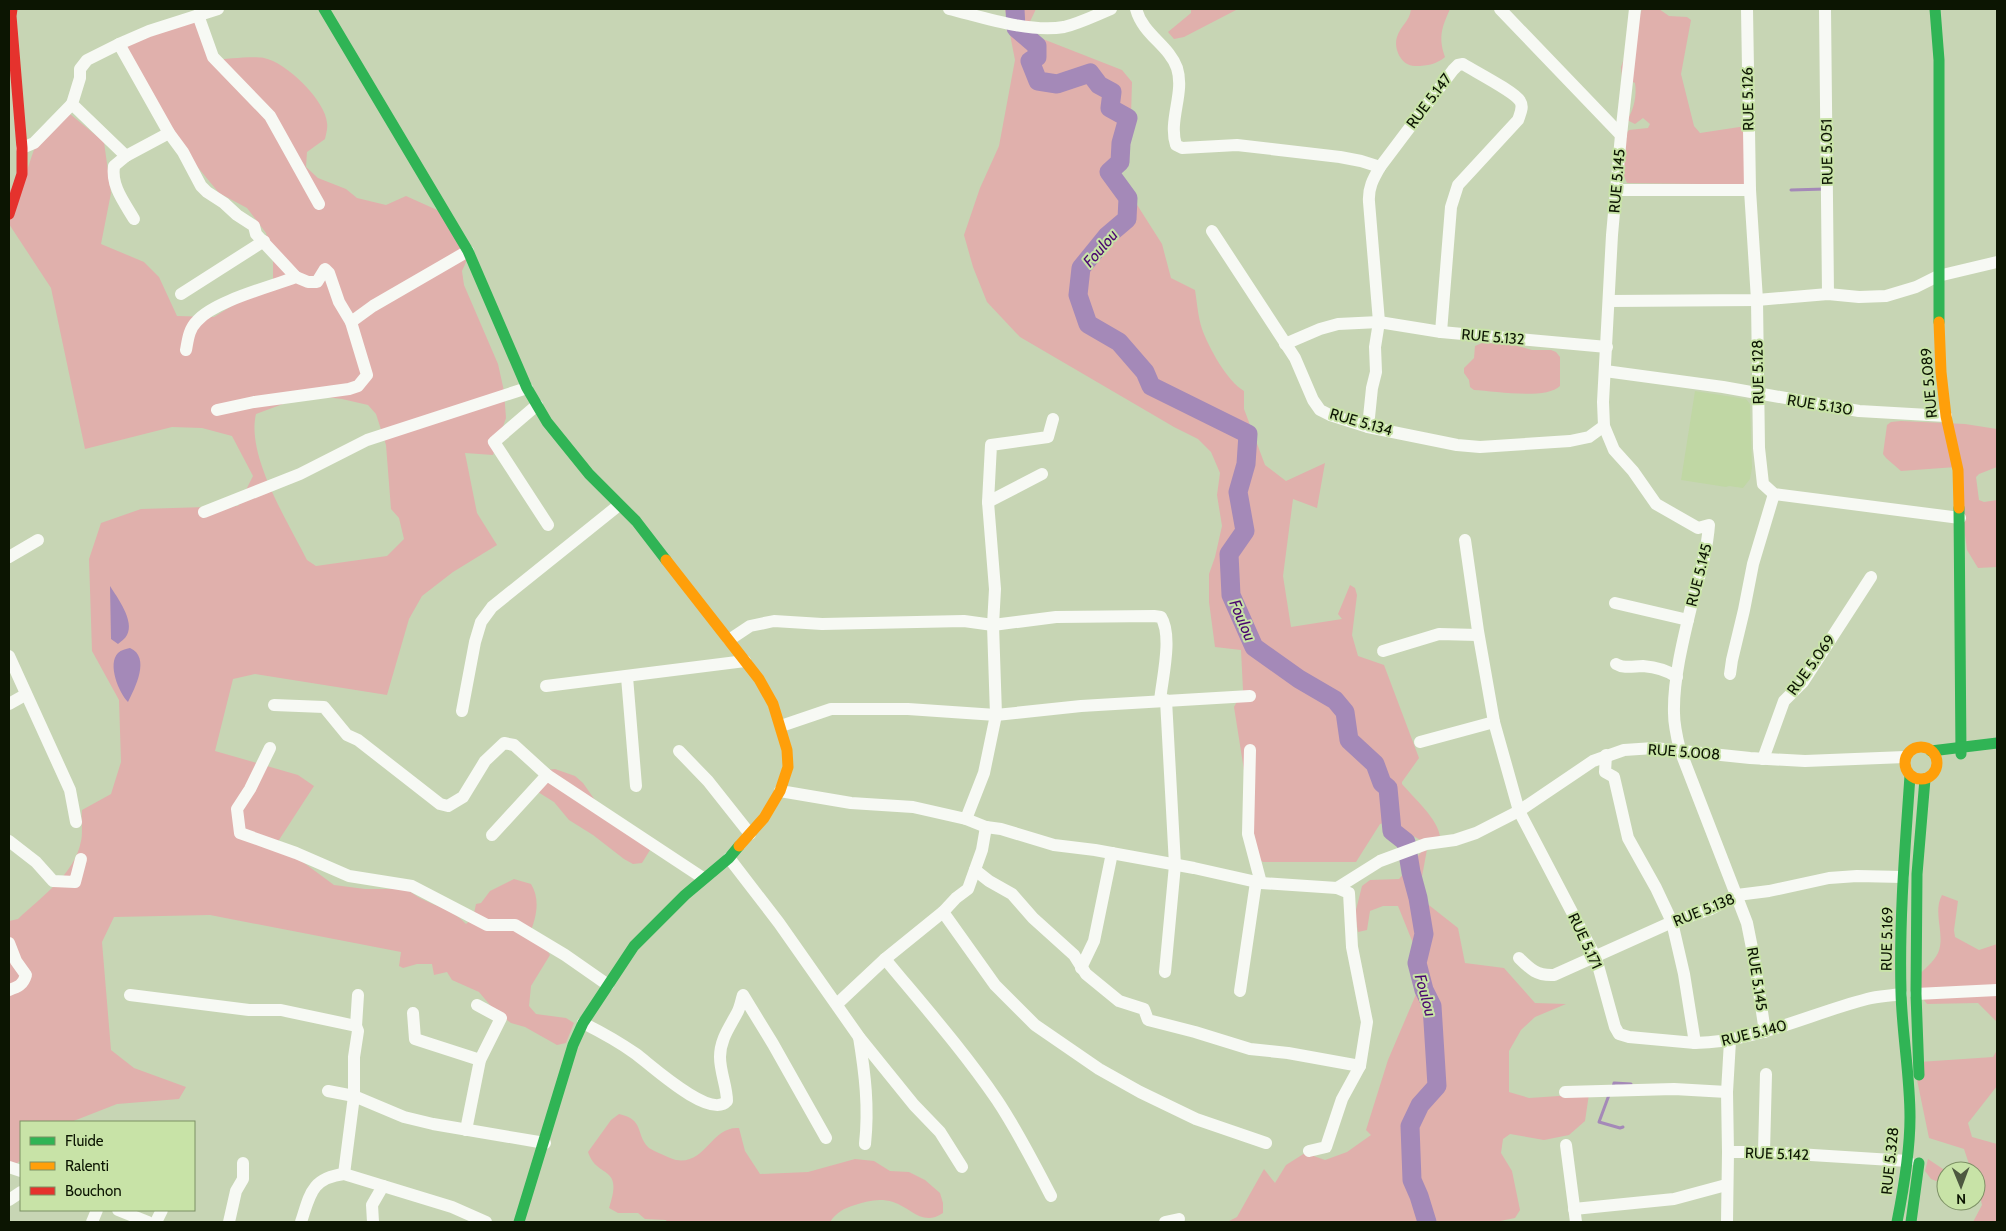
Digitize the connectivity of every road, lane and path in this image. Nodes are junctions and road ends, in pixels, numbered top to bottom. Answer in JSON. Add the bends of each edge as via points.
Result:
{"nodes":[{"id":1,"x":12,"y":9,"type":"edge"},
{"id":2,"x":218,"y":9,"type":"edge"},
{"id":3,"x":324,"y":9,"type":"edge"},
{"id":4,"x":949,"y":9,"type":"edge"},
{"id":5,"x":1111,"y":9,"type":"edge"},
{"id":6,"x":1136,"y":9,"type":"edge"},
{"id":7,"x":1500,"y":9,"type":"edge"},
{"id":8,"x":1635,"y":9,"type":"edge"},
{"id":9,"x":1747,"y":9,"type":"edge"},
{"id":10,"x":1825,"y":9,"type":"edge"},
{"id":11,"x":1935,"y":9,"type":"edge"},
{"id":12,"x":198,"y":15,"type":"junction"},
{"id":13,"x":119,"y":44,"type":"junction"},
{"id":14,"x":72,"y":104,"type":"junction"},
{"id":15,"x":169,"y":132,"type":"junction"},
{"id":16,"x":1621,"y":135,"type":"junction"},
{"id":17,"x":22,"y":148,"type":"junction"},
{"id":18,"x":126,"y":156,"type":"junction"},
{"id":19,"x":1380,"y":167,"type":"junction"},
{"id":20,"x":1617,"y":190,"type":"junction"},
{"id":21,"x":1750,"y":190,"type":"junction"},
{"id":22,"x":319,"y":204,"type":"dead end"},
{"id":23,"x":9,"y":214,"type":"edge"},
{"id":24,"x":134,"y":219,"type":"dead end"},
{"id":25,"x":1212,"y":232,"type":"dead end"},
{"id":26,"x":264,"y":242,"type":"junction"},
{"id":27,"x":468,"y":252,"type":"junction"},
{"id":28,"x":1997,"y":262,"type":"edge"},
{"id":29,"x":1938,"y":276,"type":"junction"},
{"id":30,"x":296,"y":277,"type":"junction"},
{"id":31,"x":181,"y":294,"type":"dead end"},
{"id":32,"x":1828,"y":294,"type":"junction"},
{"id":33,"x":1757,"y":300,"type":"junction"},
{"id":34,"x":1609,"y":301,"type":"junction"},
{"id":35,"x":351,"y":322,"type":"junction"},
{"id":36,"x":1379,"y":322,"type":"junction"},
{"id":37,"x":1441,"y":332,"type":"junction"},
{"id":38,"x":1285,"y":344,"type":"junction"},
{"id":39,"x":1607,"y":347,"type":"junction"},
{"id":40,"x":186,"y":350,"type":"dead end"},
{"id":41,"x":1605,"y":371,"type":"junction"},
{"id":42,"x":527,"y":388,"type":"junction"},
{"id":43,"x":1758,"y":394,"type":"junction"},
{"id":44,"x":537,"y":405,"type":"junction"},
{"id":45,"x":217,"y":410,"type":"dead end"},
{"id":46,"x":1946,"y":416,"type":"junction"},
{"id":47,"x":1053,"y":419,"type":"dead end"},
{"id":48,"x":1604,"y":426,"type":"junction"},
{"id":49,"x":1368,"y":427,"type":"junction"},
{"id":50,"x":1042,"y":474,"type":"dead end"},
{"id":51,"x":1774,"y":494,"type":"junction"},
{"id":52,"x":988,"y":502,"type":"junction"},
{"id":53,"x":619,"y":505,"type":"junction"},
{"id":54,"x":204,"y":512,"type":"dead end"},
{"id":55,"x":1960,"y":518,"type":"junction"},
{"id":56,"x":548,"y":525,"type":"dead end"},
{"id":57,"x":38,"y":540,"type":"dead end"},
{"id":58,"x":1465,"y":540,"type":"dead end"},
{"id":59,"x":9,"y":557,"type":"edge"},
{"id":60,"x":1871,"y":577,"type":"dead end"},
{"id":61,"x":1616,"y":603,"type":"dead end"},
{"id":62,"x":1688,"y":620,"type":"junction"},
{"id":63,"x":993,"y":625,"type":"junction"},
{"id":64,"x":1478,"y":635,"type":"junction"},
{"id":65,"x":729,"y":640,"type":"junction"},
{"id":66,"x":1382,"y":652,"type":"dead end"},
{"id":67,"x":9,"y":656,"type":"edge"},
{"id":68,"x":745,"y":660,"type":"junction"},
{"id":69,"x":1616,"y":664,"type":"dead end"},
{"id":70,"x":1730,"y":674,"type":"dead end"},
{"id":71,"x":627,"y":676,"type":"junction"},
{"id":72,"x":1677,"y":677,"type":"junction"},
{"id":73,"x":546,"y":686,"type":"dead end"},
{"id":74,"x":25,"y":695,"type":"junction"},
{"id":75,"x":1250,"y":696,"type":"dead end"},
{"id":76,"x":1163,"y":701,"type":"junction"},
{"id":77,"x":9,"y":704,"type":"edge"},
{"id":78,"x":274,"y":705,"type":"dead end"},
{"id":79,"x":462,"y":711,"type":"dead end"},
{"id":80,"x":996,"y":715,"type":"junction"},
{"id":81,"x":1494,"y":722,"type":"junction"},
{"id":82,"x":781,"y":726,"type":"junction"},
{"id":83,"x":1420,"y":742,"type":"dead end"},
{"id":84,"x":1997,"y":743,"type":"edge"},
{"id":85,"x":270,"y":748,"type":"dead end"},
{"id":86,"x":1250,"y":750,"type":"dead end"},
{"id":87,"x":1680,"y":750,"type":"junction"},
{"id":88,"x":1960,"y":750,"type":"junction"},
{"id":89,"x":1997,"y":750,"type":"edge"},
{"id":90,"x":679,"y":751,"type":"dead end"},
{"id":91,"x":1606,"y":755,"type":"junction"},
{"id":92,"x":1934,"y":755,"type":"junction"},
{"id":93,"x":1906,"y":757,"type":"junction"},
{"id":94,"x":1763,"y":759,"type":"junction"},
{"id":95,"x":547,"y":775,"type":"junction"},
{"id":96,"x":1910,"y":776,"type":"junction"},
{"id":97,"x":1925,"y":779,"type":"junction"},
{"id":98,"x":636,"y":786,"type":"dead end"},
{"id":99,"x":780,"y":791,"type":"junction"},
{"id":100,"x":1519,"y":811,"type":"junction"},
{"id":101,"x":966,"y":818,"type":"junction"},
{"id":102,"x":76,"y":822,"type":"dead end"},
{"id":103,"x":986,"y":828,"type":"junction"},
{"id":104,"x":750,"y":834,"type":"junction"},
{"id":105,"x":492,"y":835,"type":"dead end"},
{"id":106,"x":9,"y":841,"type":"edge"},
{"id":107,"x":1112,"y":853,"type":"junction"},
{"id":108,"x":729,"y":858,"type":"junction"},
{"id":109,"x":81,"y":859,"type":"dead end"},
{"id":110,"x":1175,"y":865,"type":"junction"},
{"id":111,"x":975,"y":870,"type":"junction"},
{"id":112,"x":1903,"y":877,"type":"junction"},
{"id":113,"x":703,"y":878,"type":"junction"},
{"id":114,"x":1258,"y":882,"type":"junction"},
{"id":115,"x":1337,"y":888,"type":"junction"},
{"id":116,"x":1737,"y":895,"type":"junction"},
{"id":117,"x":943,"y":912,"type":"junction"},
{"id":118,"x":1672,"y":922,"type":"junction"},
{"id":119,"x":9,"y":944,"type":"edge"},
{"id":120,"x":1519,"y":958,"type":"dead end"},
{"id":121,"x":1596,"y":958,"type":"junction"},
{"id":122,"x":885,"y":959,"type":"junction"},
{"id":123,"x":1081,"y":968,"type":"junction"},
{"id":124,"x":1165,"y":972,"type":"dead end"},
{"id":125,"x":608,"y":985,"type":"junction"},
{"id":126,"x":9,"y":990,"type":"edge"},
{"id":127,"x":1997,"y":990,"type":"edge"},
{"id":128,"x":1240,"y":991,"type":"dead end"},
{"id":129,"x":1901,"y":994,"type":"junction"},
{"id":130,"x":1916,"y":994,"type":"junction"},
{"id":131,"x":130,"y":995,"type":"dead end"},
{"id":132,"x":358,"y":995,"type":"dead end"},
{"id":133,"x":837,"y":1004,"type":"junction"},
{"id":134,"x":477,"y":1005,"type":"dead end"},
{"id":135,"x":413,"y":1012,"type":"dead end"},
{"id":136,"x":583,"y":1023,"type":"junction"},
{"id":137,"x":356,"y":1026,"type":"junction"},
{"id":138,"x":1765,"y":1032,"type":"junction"},
{"id":139,"x":859,"y":1037,"type":"junction"},
{"id":140,"x":1730,"y":1041,"type":"junction"},
{"id":141,"x":1695,"y":1043,"type":"junction"},
{"id":142,"x":480,"y":1060,"type":"junction"},
{"id":143,"x":1360,"y":1066,"type":"junction"},
{"id":144,"x":1766,"y":1074,"type":"dead end"},
{"id":145,"x":328,"y":1091,"type":"dead end"},
{"id":146,"x":1565,"y":1092,"type":"dead end"},
{"id":147,"x":1727,"y":1092,"type":"junction"},
{"id":148,"x":354,"y":1096,"type":"junction"},
{"id":149,"x":1915,"y":1104,"type":"junction"},
{"id":150,"x":466,"y":1130,"type":"junction"},
{"id":151,"x":826,"y":1138,"type":"dead end"},
{"id":152,"x":1266,"y":1142,"type":"dead end"},
{"id":153,"x":544,"y":1143,"type":"junction"},
{"id":154,"x":864,"y":1144,"type":"dead end"},
{"id":155,"x":1566,"y":1145,"type":"dead end"},
{"id":156,"x":1309,"y":1151,"type":"dead end"},
{"id":157,"x":1728,"y":1152,"type":"junction"},
{"id":158,"x":1764,"y":1152,"type":"junction"},
{"id":159,"x":1908,"y":1161,"type":"junction"},
{"id":160,"x":243,"y":1163,"type":"dead end"},
{"id":161,"x":962,"y":1167,"type":"dead end"},
{"id":162,"x":344,"y":1174,"type":"junction"},
{"id":163,"x":1726,"y":1185,"type":"junction"},
{"id":164,"x":383,"y":1186,"type":"junction"},
{"id":165,"x":20,"y":1193,"type":"edge"},
{"id":166,"x":1051,"y":1196,"type":"dead end"},
{"id":167,"x":9,"y":1200,"type":"edge"},
{"id":168,"x":120,"y":1211,"type":"edge"},
{"id":169,"x":1575,"y":1216,"type":"edge"},
{"id":170,"x":1179,"y":1219,"type":"dead end"},
{"id":171,"x":148,"y":1222,"type":"edge"},
{"id":172,"x":229,"y":1222,"type":"edge"},
{"id":173,"x":301,"y":1222,"type":"edge"},
{"id":174,"x":373,"y":1222,"type":"edge"},
{"id":175,"x":486,"y":1222,"type":"edge"},
{"id":176,"x":519,"y":1222,"type":"edge"},
{"id":177,"x":1165,"y":1222,"type":"edge"},
{"id":178,"x":1727,"y":1222,"type":"edge"},
{"id":179,"x":1898,"y":1222,"type":"edge"},
{"id":180,"x":1911,"y":1222,"type":"edge"}],
"edges":[{"from":1,"to":17,"type":"street"},
{"from":2,"to":12,"type":"street"},
{"from":3,"to":27,"type":"street"},
{"from":4,"to":5,"type":"street","via":[[1014,25],[1048,28],[1064,27]]},
{"from":6,"to":19,"type":"street","via":[[1147,31],[1170,54],[1177,68],[1176,145],[1182,148],[1237,145],[1278,149],[1361,161]]},
{"from":7,"to":16,"type":"street"},
{"from":8,"to":16,"type":"street","name":"RUE 5.145"},
{"from":9,"to":21,"type":"street","name":"RUE 5.126"},
{"from":10,"to":32,"type":"street","name":"RUE 5.051"},
{"from":11,"to":29,"type":"street","name":"RUE 5.089","via":[[1939,60]]},
{"from":12,"to":13,"type":"street"},
{"from":12,"to":22,"type":"street","via":[[213,57],[270,116]]},
{"from":13,"to":14,"type":"street","via":[[87,60],[80,69]]},
{"from":13,"to":15,"type":"street"},
{"from":14,"to":17,"type":"street","via":[[34,143]]},
{"from":14,"to":18,"type":"street"},
{"from":15,"to":18,"type":"street"},
{"from":15,"to":26,"type":"street","via":[[201,186],[254,226],[256,234]]},
{"from":16,"to":20,"type":"street","name":"RUE 5.145"},
{"from":17,"to":23,"type":"street","via":[[22,174]]},
{"from":18,"to":24,"type":"street","via":[[114,166],[112,176]]},
{"from":19,"to":36,"type":"street","name":"RUE 5.147","via":[[1368,192]]},
{"from":19,"to":37,"type":"street","name":"RUE 5.147","via":[[1458,65],[1463,64],[1520,101],[1522,111],[1518,120],[1458,185],[1453,196]]},
{"from":20,"to":21,"type":"street"},
{"from":20,"to":34,"type":"street","name":"RUE 5.145"},
{"from":21,"to":33,"type":"street","name":"RUE 5.128"},
{"from":25,"to":38,"type":"street","name":"RUE 5.134"},
{"from":26,"to":30,"type":"street"},
{"from":26,"to":31,"type":"street"},
{"from":27,"to":35,"type":"street"},
{"from":27,"to":42,"type":"street"},
{"from":28,"to":29,"type":"street"},
{"from":29,"to":32,"type":"street","via":[[1886,296]]},
{"from":29,"to":46,"type":"street","name":"RUE 5.089"},
{"from":30,"to":35,"type":"street","via":[[317,282],[325,269],[330,273],[339,302]]},
{"from":30,"to":40,"type":"street","via":[[251,292],[203,316],[190,332]]},
{"from":32,"to":33,"type":"street"},
{"from":33,"to":34,"type":"street"},
{"from":33,"to":43,"type":"street","name":"RUE 5.128"},
{"from":34,"to":39,"type":"street","name":"RUE 5.145"},
{"from":35,"to":45,"type":"street","via":[[367,375],[358,386]]},
{"from":36,"to":37,"type":"street","name":"RUE 5.132"},
{"from":36,"to":38,"type":"street","name":"RUE 5.132","via":[[1338,324]]},
{"from":36,"to":49,"type":"street","name":"RUE 5.147"},
{"from":37,"to":39,"type":"street","name":"RUE 5.132"},
{"from":38,"to":49,"type":"street","name":"RUE 5.134","via":[[1299,364],[1320,410]]},
{"from":39,"to":41,"type":"street","name":"RUE 5.145"},
{"from":41,"to":43,"type":"street","name":"RUE 5.130"},
{"from":41,"to":48,"type":"street","name":"RUE 5.145"},
{"from":42,"to":44,"type":"street"},
{"from":42,"to":54,"type":"street","via":[[367,440],[300,474]]},
{"from":43,"to":46,"type":"street","name":"RUE 5.130","via":[[1859,411]]},
{"from":43,"to":51,"type":"street","name":"RUE 5.128","via":[[1763,484]]},
{"from":44,"to":53,"type":"street","via":[[589,474]]},
{"from":44,"to":56,"type":"street","via":[[494,442]]},
{"from":46,"to":55,"type":"street","name":"RUE 5.089","via":[[1958,470]]},
{"from":47,"to":52,"type":"street","via":[[1048,437],[991,445]]},
{"from":48,"to":49,"type":"street","name":"RUE 5.134","via":[[1589,438],[1480,447],[1457,446]]},
{"from":48,"to":62,"type":"street","name":"RUE 5.145","via":[[1614,450],[1656,504],[1698,528],[1709,525],[1708,545]]},
{"from":50,"to":52,"type":"street"},
{"from":51,"to":55,"type":"street"},
{"from":51,"to":70,"type":"street","via":[[1753,564]]},
{"from":52,"to":63,"type":"street","via":[[995,589]]},
{"from":53,"to":65,"type":"street","via":[[636,521]]},
{"from":53,"to":79,"type":"street","via":[[492,607],[481,622],[475,642]]},
{"from":55,"to":88,"type":"street","name":"RUE 5.089"},
{"from":57,"to":59,"type":"street"},
{"from":58,"to":64,"type":"street","name":"RUE 5.171"},
{"from":60,"to":94,"type":"street","name":"RUE 5.069","via":[[1803,682],[1784,701]]},
{"from":61,"to":62,"type":"street"},
{"from":62,"to":72,"type":"street","name":"RUE 5.145"},
{"from":63,"to":65,"type":"street","via":[[964,621],[822,624],[774,621],[750,626]]},
{"from":63,"to":76,"type":"street","via":[[1056,616],[1143,615],[1161,618],[1165,624],[1166,647]]},
{"from":63,"to":80,"type":"street"},
{"from":64,"to":66,"type":"street","via":[[1439,634]]},
{"from":64,"to":81,"type":"street","name":"RUE 5.171"},
{"from":65,"to":68,"type":"street"},
{"from":67,"to":74,"type":"street"},
{"from":68,"to":71,"type":"street"},
{"from":68,"to":82,"type":"street","via":[[773,704]]},
{"from":69,"to":72,"type":"street","via":[[1662,669]]},
{"from":71,"to":73,"type":"street"},
{"from":71,"to":98,"type":"street"},
{"from":72,"to":87,"type":"street","name":"RUE 5.145","via":[[1674,711]]},
{"from":74,"to":77,"type":"street"},
{"from":74,"to":102,"type":"street","via":[[70,790]]},
{"from":75,"to":76,"type":"street"},
{"from":76,"to":80,"type":"street"},
{"from":76,"to":110,"type":"street"},
{"from":78,"to":95,"type":"street","via":[[324,707],[347,734],[440,804],[448,806],[463,797],[485,761],[504,743],[514,745]]},
{"from":80,"to":82,"type":"street","via":[[908,709],[831,709]]},
{"from":80,"to":101,"type":"street","via":[[984,773]]},
{"from":81,"to":83,"type":"street"},
{"from":81,"to":100,"type":"street","name":"RUE 5.171"},
{"from":82,"to":99,"type":"street","via":[[788,767]]},
{"from":84,"to":88,"type":"street"},
{"from":85,"to":125,"type":"street","via":[[237,809],[240,833],[349,876],[412,886],[486,926],[515,925]]},
{"from":86,"to":114,"type":"street","via":[[1248,834]]},
{"from":87,"to":91,"type":"street","name":"RUE 5.008","via":[[1624,750]]},
{"from":87,"to":94,"type":"street","name":"RUE 5.008"},
{"from":87,"to":116,"type":"street","name":"RUE 5.145"},
{"from":88,"to":89,"type":"street"},
{"from":88,"to":92,"type":"street"},
{"from":90,"to":104,"type":"street","via":[[708,781]]},
{"from":91,"to":100,"type":"street","name":"RUE 5.008"},
{"from":91,"to":118,"type":"street","via":[[1605,772],[1614,778],[1628,838]]},
{"from":92,"to":93,"type":"street","via":[[1922,747]]},
{"from":92,"to":97,"type":"street","via":[[1936,769]]},
{"from":93,"to":94,"type":"street","name":"RUE 5.008","via":[[1805,761]]},
{"from":93,"to":96,"type":"street","via":[[1905,767]]},
{"from":95,"to":105,"type":"street"},
{"from":95,"to":113,"type":"street"},
{"from":96,"to":97,"type":"street"},
{"from":96,"to":112,"type":"street","name":"RUE 5.169"},
{"from":97,"to":130,"type":"street","name":"RUE 5.169","via":[[1917,874]]},
{"from":99,"to":101,"type":"street","via":[[851,803],[913,807]]},
{"from":99,"to":104,"type":"street"},
{"from":100,"to":115,"type":"street","name":"RUE 5.008","via":[[1476,833],[1426,844],[1380,861]]},
{"from":100,"to":121,"type":"street","name":"RUE 5.171"},
{"from":101,"to":103,"type":"street"},
{"from":103,"to":107,"type":"street","via":[[1001,829],[1054,845]]},
{"from":103,"to":111,"type":"street"},
{"from":104,"to":108,"type":"street"},
{"from":106,"to":109,"type":"street","via":[[36,862],[53,881],[75,882]]},
{"from":107,"to":110,"type":"street"},
{"from":107,"to":123,"type":"street","via":[[1094,941]]},
{"from":108,"to":113,"type":"street"},
{"from":108,"to":133,"type":"street"},
{"from":110,"to":114,"type":"street"},
{"from":110,"to":124,"type":"street"},
{"from":111,"to":117,"type":"street","via":[[968,889]]},
{"from":111,"to":123,"type":"street","via":[[1012,894],[1074,955]]},
{"from":112,"to":116,"type":"street","name":"RUE 5.138","via":[[1830,878]]},
{"from":112,"to":129,"type":"street","name":"RUE 5.169"},
{"from":113,"to":125,"type":"street","via":[[634,946]]},
{"from":114,"to":115,"type":"street"},
{"from":114,"to":128,"type":"street"},
{"from":115,"to":143,"type":"street","via":[[1349,892],[1352,947],[1367,1022]]},
{"from":116,"to":118,"type":"street","name":"RUE 5.138","via":[[1711,909]]},
{"from":116,"to":138,"type":"street","name":"RUE 5.145","via":[[1747,923]]},
{"from":117,"to":122,"type":"street"},
{"from":117,"to":152,"type":"street","via":[[995,984],[1035,1026],[1140,1092],[1196,1119]]},
{"from":118,"to":121,"type":"street","name":"RUE 5.138"},
{"from":118,"to":141,"type":"street"},
{"from":119,"to":126,"type":"street","via":[[26,975],[24,982]]},
{"from":120,"to":121,"type":"street","name":"RUE 5.138","via":[[1532,971],[1554,975]]},
{"from":121,"to":141,"type":"street","name":"RUE 5.171","via":[[1619,1034]]},
{"from":122,"to":133,"type":"street"},
{"from":122,"to":166,"type":"street","via":[[996,1099]]},
{"from":123,"to":143,"type":"street","via":[[1119,1001],[1144,1009],[1148,1020],[1250,1049]]},
{"from":125,"to":136,"type":"street"},
{"from":127,"to":130,"type":"street"},
{"from":129,"to":138,"type":"street","name":"RUE 5.140","via":[[1866,999]]},
{"from":129,"to":149,"type":"street","name":"RUE 5.169"},
{"from":130,"to":149,"type":"street","name":"RUE 5.169"},
{"from":131,"to":137,"type":"street","via":[[249,1010],[281,1010]]},
{"from":132,"to":137,"type":"street"},
{"from":133,"to":139,"type":"street"},
{"from":134,"to":142,"type":"street","via":[[501,1018]]},
{"from":135,"to":142,"type":"street","via":[[415,1039]]},
{"from":136,"to":151,"type":"street","via":[[612,1038],[693,1096],[720,1105],[727,1101],[721,1071],[722,1045],[725,1031],[737,1014],[743,995]]},
{"from":136,"to":153,"type":"street","via":[[573,1045]]},
{"from":137,"to":148,"type":"street"},
{"from":138,"to":140,"type":"street","name":"RUE 5.140"},
{"from":139,"to":154,"type":"street","via":[[868,1117]]},
{"from":139,"to":161,"type":"street","via":[[940,1132]]},
{"from":140,"to":141,"type":"street","name":"RUE 5.140"},
{"from":140,"to":147,"type":"street","name":"RUE 5.142"},
{"from":142,"to":150,"type":"street"},
{"from":143,"to":156,"type":"street","via":[[1342,1099],[1326,1147]]},
{"from":144,"to":158,"type":"street"},
{"from":145,"to":148,"type":"street"},
{"from":146,"to":147,"type":"street","via":[[1674,1089]]},
{"from":147,"to":157,"type":"street","name":"RUE 5.142"},
{"from":148,"to":150,"type":"street","via":[[404,1117]]},
{"from":148,"to":162,"type":"street"},
{"from":149,"to":159,"type":"street","name":"RUE 5.328"},
{"from":149,"to":180,"type":"street","name":"RUE 5.328","via":[[1920,1150]]},
{"from":150,"to":153,"type":"street"},
{"from":153,"to":176,"type":"street"},
{"from":155,"to":169,"type":"street"},
{"from":157,"to":158,"type":"street","name":"RUE 5.142"},
{"from":157,"to":163,"type":"street"},
{"from":158,"to":159,"type":"street","name":"RUE 5.142"},
{"from":159,"to":179,"type":"street","name":"RUE 5.328"},
{"from":160,"to":172,"type":"street","via":[[243,1179],[236,1192]]},
{"from":162,"to":164,"type":"street"},
{"from":162,"to":173,"type":"street","via":[[319,1181]]},
{"from":163,"to":169,"type":"street","via":[[1674,1199]]},
{"from":163,"to":178,"type":"street"},
{"from":164,"to":174,"type":"street","via":[[372,1205]]},
{"from":164,"to":175,"type":"street","via":[[452,1207]]},
{"from":165,"to":167,"type":"street"},
{"from":168,"to":171,"type":"street"},
{"from":170,"to":177,"type":"street"}]}
